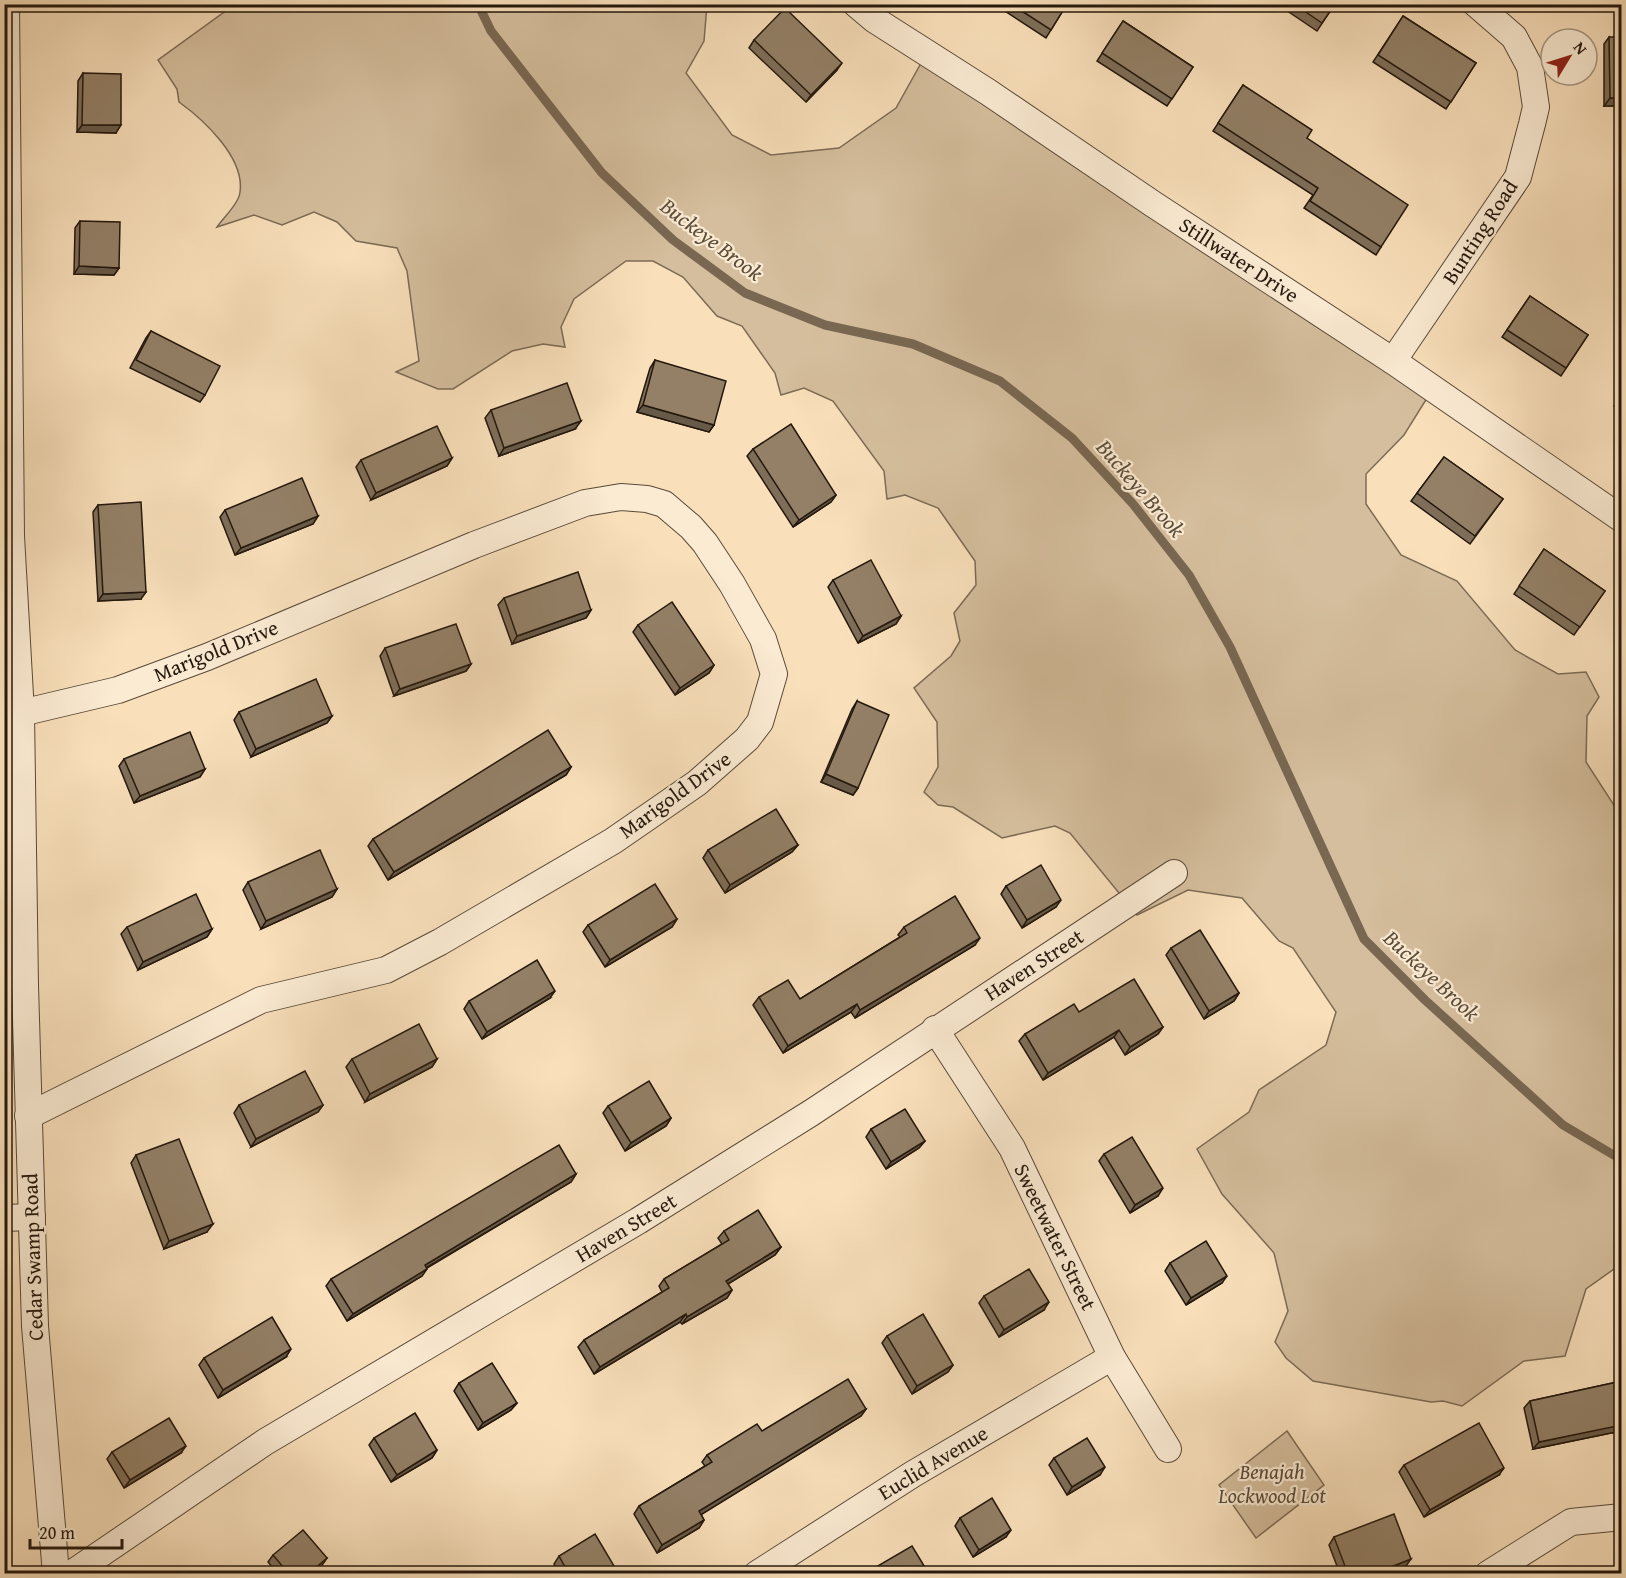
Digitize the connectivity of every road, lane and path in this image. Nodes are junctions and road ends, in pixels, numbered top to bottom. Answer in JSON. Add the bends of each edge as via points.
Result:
{"nodes":[{"id":1,"x":6,"y":4,"type":"edge"},
{"id":2,"x":856,"y":4,"type":"edge"},
{"id":3,"x":1476,"y":4,"type":"edge"},
{"id":4,"x":1393,"y":361,"type":"junction"},
{"id":5,"x":1622,"y":519,"type":"edge"},
{"id":6,"x":13,"y":714,"type":"edge"},
{"id":7,"x":1174,"y":873,"type":"dead end"},
{"id":8,"x":935,"y":1029,"type":"junction"},
{"id":9,"x":28,"y":1116,"type":"junction"},
{"id":10,"x":32,"y":1217,"type":"junction"},
{"id":11,"x":4,"y":1218,"type":"edge"},
{"id":12,"x":1112,"y":1357,"type":"junction"},
{"id":13,"x":1168,"y":1449,"type":"dead end"},
{"id":14,"x":1622,"y":1517,"type":"edge"},
{"id":15,"x":56,"y":1574,"type":"edge"},
{"id":16,"x":71,"y":1574,"type":"edge"},
{"id":17,"x":757,"y":1574,"type":"edge"},
{"id":18,"x":1488,"y":1574,"type":"edge"}],
"edges":[{"from":1,"to":6,"type":"street","name":"Cedar Swamp Road"},
{"from":2,"to":4,"type":"street","name":"Stillwater Drive"},
{"from":3,"to":4,"type":"street","name":"Bunting Road","via":[[1514,37],[1530,67],[1536,107],[1518,177]]},
{"from":4,"to":5,"type":"street","name":"Stillwater Drive"},
{"from":6,"to":9,"type":"street","name":"Cedar Swamp Road"},
{"from":6,"to":9,"type":"street","name":"Marigold Drive","via":[[118,690],[207,657],[474,545],[585,503],[621,497],[663,504],[705,543],[762,639],[774,674],[760,722],[747,740],[697,783],[613,841],[386,970],[261,1000]]},
{"from":7,"to":8,"type":"street","name":"Haven Street"},
{"from":8,"to":12,"type":"street","name":"Sweetwater Street","via":[[1012,1148]]},
{"from":8,"to":16,"type":"street","name":"Haven Street","via":[[811,1113],[638,1221],[265,1442]]},
{"from":9,"to":10,"type":"street","name":"Cedar Swamp Road"},
{"from":10,"to":11,"type":"street"},
{"from":10,"to":15,"type":"street","name":"Cedar Swamp Road","via":[[35,1326]]},
{"from":12,"to":13,"type":"street","name":"Sweetwater Street"},
{"from":12,"to":17,"type":"street","name":"Euclid Avenue","via":[[913,1474]]},
{"from":14,"to":18,"type":"street","via":[[1570,1522]]}]}
